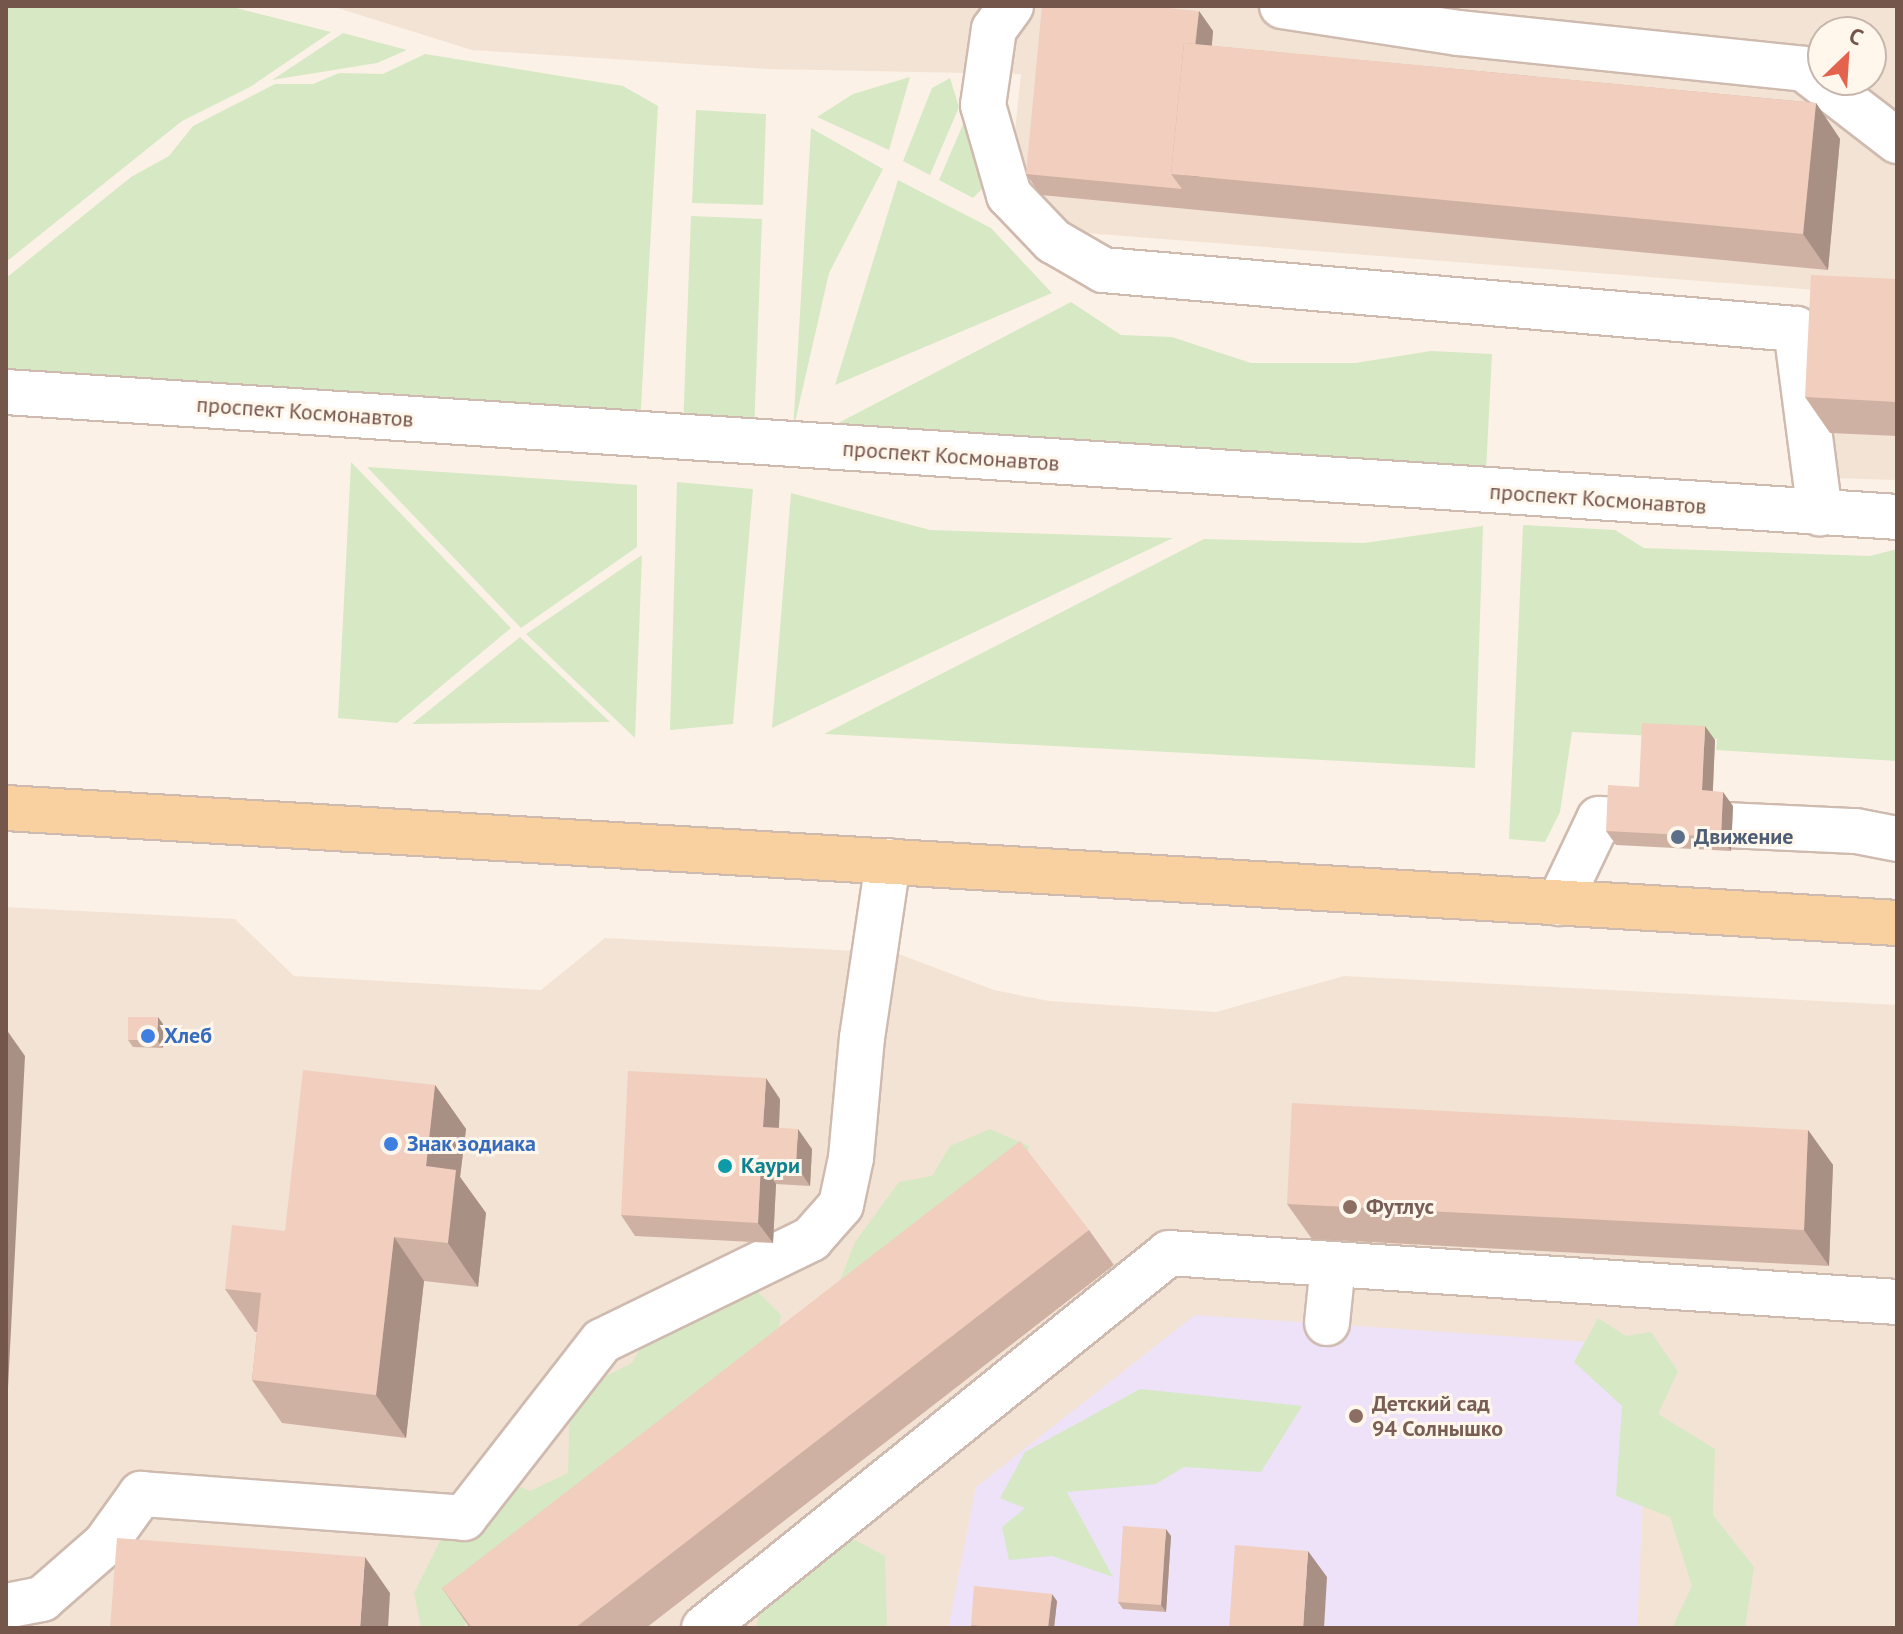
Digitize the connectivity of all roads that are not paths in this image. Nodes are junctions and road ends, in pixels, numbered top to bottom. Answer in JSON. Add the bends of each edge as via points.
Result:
{"nodes":[{"id":1,"x":1011,"y":6,"type":"edge"},
{"id":2,"x":1282,"y":6,"type":"edge"},
{"id":3,"x":1460,"y":20,"type":"edge"},
{"id":4,"x":1897,"y":141,"type":"edge"},
{"id":5,"x":6,"y":392,"type":"edge"},
{"id":6,"x":1820,"y":513,"type":"junction"},
{"id":7,"x":1897,"y":517,"type":"edge"},
{"id":8,"x":6,"y":808,"type":"edge"},
{"id":9,"x":1897,"y":839,"type":"edge"},
{"id":10,"x":888,"y":861,"type":"junction"},
{"id":11,"x":1559,"y":903,"type":"junction"},
{"id":12,"x":1897,"y":923,"type":"edge"},
{"id":13,"x":1333,"y":1264,"type":"junction"},
{"id":14,"x":1897,"y":1302,"type":"edge"},
{"id":15,"x":1327,"y":1323,"type":"dead end"},
{"id":16,"x":6,"y":1606,"type":"edge"},
{"id":17,"x":704,"y":1628,"type":"edge"}],
"edges":[{"from":1,"to":6,"type":"street","via":[[994,29],[983,105],[1009,195],[1053,241],[1103,270],[1796,329]]},
{"from":2,"to":3,"type":"street"},
{"from":3,"to":4,"type":"street","via":[[1804,69]]},
{"from":5,"to":6,"type":"street","name":"проспект Космонавтов"},
{"from":6,"to":7,"type":"street","name":"проспект Космонавтов"},
{"from":8,"to":10,"type":"main road"},
{"from":9,"to":11,"type":"street","via":[[1856,831],[1599,819]]},
{"from":10,"to":11,"type":"main road"},
{"from":10,"to":16,"type":"street","via":[[851,1158],[841,1205],[811,1239],[602,1341],[464,1518],[141,1494],[105,1544],[42,1599]]},
{"from":11,"to":12,"type":"main road"},
{"from":13,"to":14,"type":"street"},
{"from":13,"to":15,"type":"street"},
{"from":13,"to":17,"type":"street","via":[[1169,1253]]}]}
